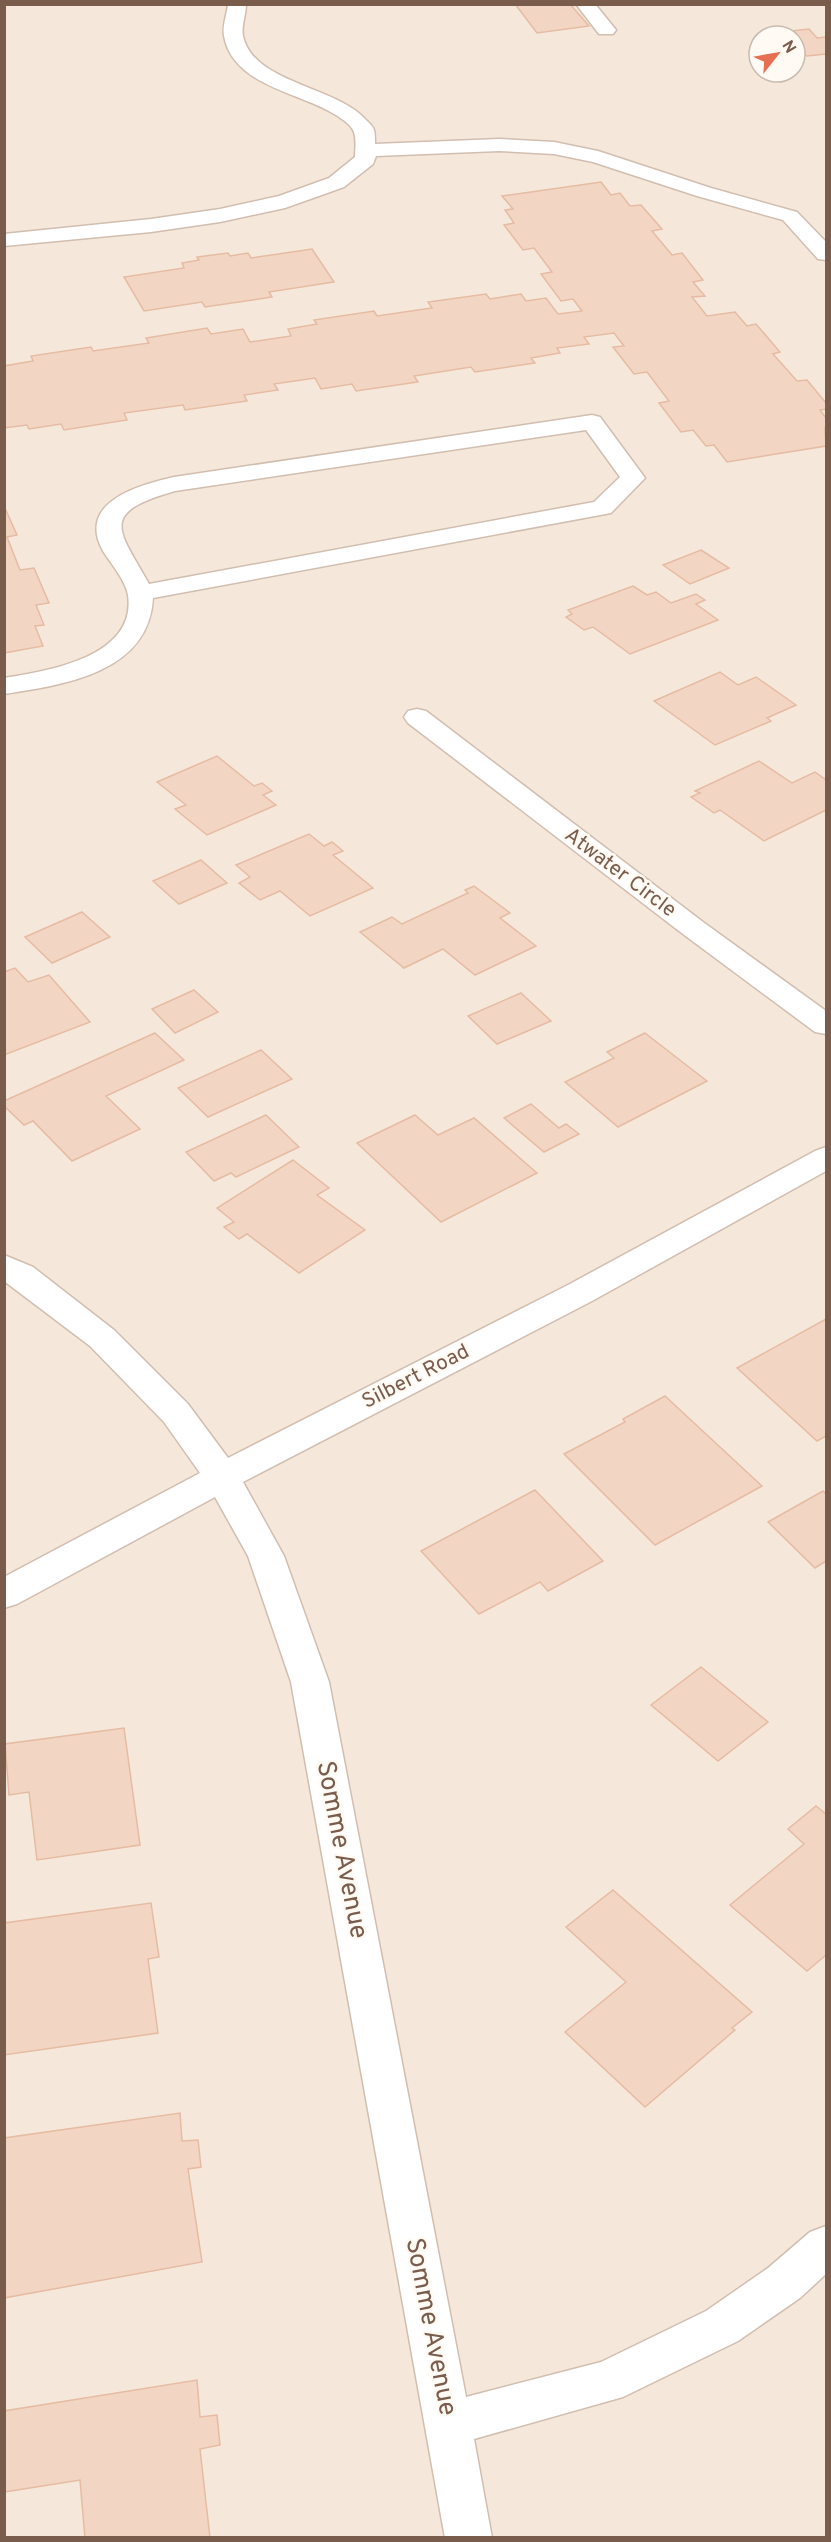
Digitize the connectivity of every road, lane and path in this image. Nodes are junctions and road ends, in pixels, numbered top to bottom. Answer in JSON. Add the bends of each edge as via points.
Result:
{"nodes":[{"id":1,"x":237,"y":4,"type":"edge"},
{"id":2,"x":585,"y":4,"type":"edge"},
{"id":3,"x":606,"y":30,"type":"dead end"},
{"id":4,"x":370,"y":150,"type":"junction"},
{"id":5,"x":790,"y":216,"type":"junction"},
{"id":6,"x":817,"y":217,"type":"dead end"},
{"id":7,"x":4,"y":240,"type":"edge"},
{"id":8,"x":826,"y":254,"type":"edge"},
{"id":9,"x":140,"y":593,"type":"junction"},
{"id":10,"x":4,"y":686,"type":"edge"},
{"id":11,"x":417,"y":717,"type":"dead end"},
{"id":12,"x":826,"y":1025,"type":"edge"},
{"id":13,"x":826,"y":1158,"type":"edge"},
{"id":14,"x":4,"y":1266,"type":"edge"},
{"id":15,"x":222,"y":1477,"type":"junction"},
{"id":16,"x":4,"y":1594,"type":"edge"},
{"id":17,"x":826,"y":2246,"type":"edge"},
{"id":18,"x":448,"y":2424,"type":"junction"},
{"id":19,"x":469,"y":2538,"type":"edge"}],
"edges":[{"from":1,"to":4,"type":"street","via":[[232,34],[238,54],[259,71],[330,101],[353,117],[365,131]]},
{"from":2,"to":3,"type":"street"},
{"from":4,"to":5,"type":"street","via":[[499,145],[554,148],[598,157]]},
{"from":4,"to":7,"type":"street","via":[[363,167],[353,175],[323,189],[254,209],[158,226]]},
{"from":5,"to":6,"type":"street"},
{"from":5,"to":8,"type":"street"},
{"from":9,"to":9,"type":"street","via":[[108,532],[112,515],[129,499],[165,486],[592,422],[633,478],[602,508]]},
{"from":9,"to":10,"type":"street","via":[[139,622],[122,645],[92,665],[52,679]]},
{"from":11,"to":12,"type":"street","name":"Atwater Circle"},
{"from":13,"to":15,"type":"street","name":"Silbert Road","via":[[580,1293]]},
{"from":14,"to":15,"type":"street","name":"Somme Avenue","via":[[102,1338],[176,1413]]},
{"from":15,"to":16,"type":"street","name":"Silbert Road"},
{"from":15,"to":18,"type":"street","name":"Somme Avenue","via":[[266,1556],[310,1682]]},
{"from":17,"to":18,"type":"street","via":[[784,2283],[722,2326],[607,2382]]},
{"from":18,"to":19,"type":"street","name":"Somme Avenue"}]}
